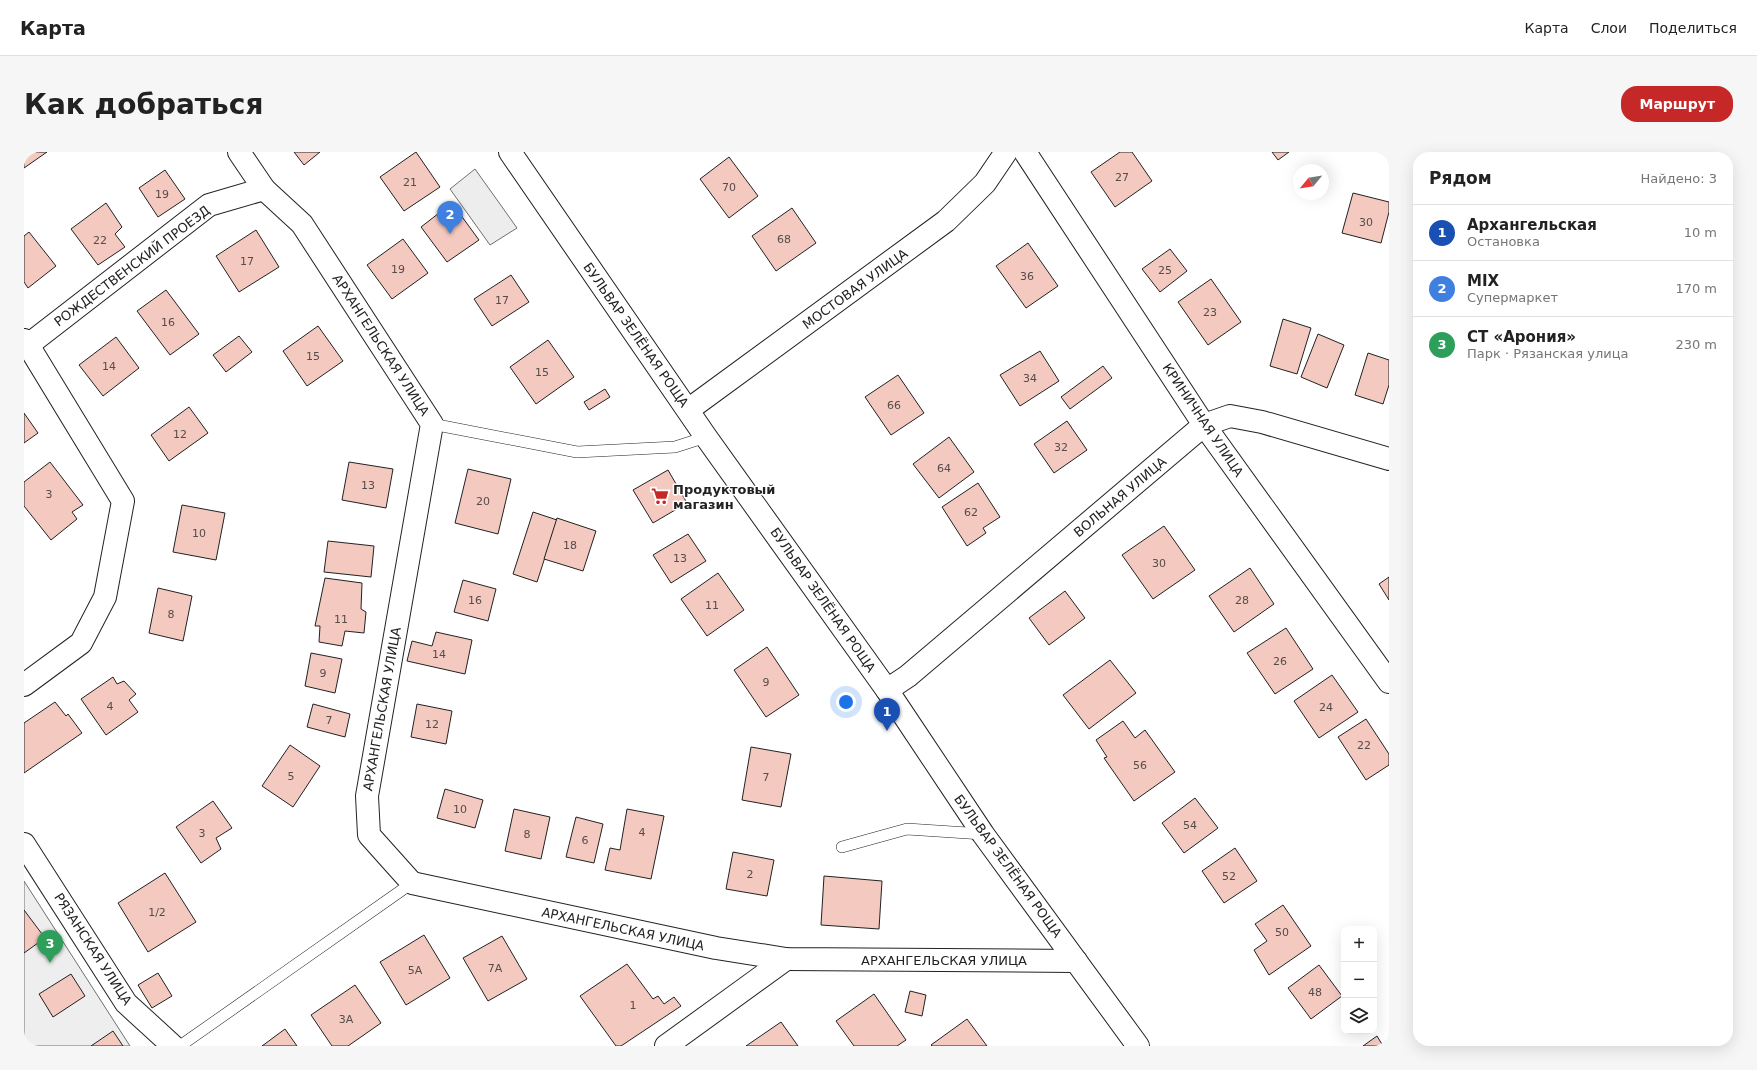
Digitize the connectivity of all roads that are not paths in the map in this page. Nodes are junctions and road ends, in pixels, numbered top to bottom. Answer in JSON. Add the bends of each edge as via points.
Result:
{"nodes":[{"id":1,"x":239,"y":152,"type":"edge"},
{"id":2,"x":510,"y":152,"type":"edge"},
{"id":3,"x":1006,"y":152,"type":"edge"},
{"id":4,"x":1025,"y":152,"type":"edge"},
{"id":5,"x":264,"y":189,"type":"junction"},
{"id":6,"x":26,"y":343,"type":"edge"},
{"id":7,"x":688,"y":410,"type":"junction"},
{"id":8,"x":432,"y":424,"type":"junction"},
{"id":9,"x":1204,"y":425,"type":"junction"},
{"id":10,"x":706,"y":437,"type":"junction"},
{"id":11,"x":1389,"y":459,"type":"edge"},
{"id":12,"x":1389,"y":682,"type":"edge"},
{"id":13,"x":24,"y":685,"type":"edge"},
{"id":14,"x":887,"y":690,"type":"junction"},
{"id":15,"x":983,"y":834,"type":"junction"},
{"id":16,"x":24,"y":844,"type":"edge"},
{"id":17,"x":842,"y":847,"type":"dead end"},
{"id":18,"x":412,"y":883,"type":"junction"},
{"id":19,"x":786,"y":959,"type":"junction"},
{"id":20,"x":1076,"y":961,"type":"junction"},
{"id":21,"x":173,"y":1046,"type":"edge"},
{"id":22,"x":180,"y":1046,"type":"edge"},
{"id":23,"x":666,"y":1046,"type":"edge"},
{"id":24,"x":1138,"y":1046,"type":"edge"}],
"edges":[{"from":1,"to":5,"type":"street","name":"АРХАНГЕЛЬСКАЯ УЛИЦА"},
{"from":2,"to":7,"type":"street","name":"БУЛЬВАР ЗЕЛЁНАЯ РОЩА"},
{"from":3,"to":7,"type":"street","name":"МОСТОВАЯ УЛИЦА","via":[[985,183],[946,221]]},
{"from":4,"to":9,"type":"street","name":"КРИНИЧНАЯ УЛИЦА"},
{"from":5,"to":6,"type":"street","name":"РОЖДЕСТВЕНСКИЙ ПРОЕЗД","via":[[209,205]]},
{"from":5,"to":8,"type":"street","name":"АРХАНГЕЛЬСКАЯ УЛИЦА","via":[[302,224]]},
{"from":6,"to":13,"type":"street","name":"РОЖДЕСТВЕНСКИЙ ПРОЕЗД","via":[[123,501],[105,597],[81,643]]},
{"from":7,"to":10,"type":"street","name":"БУЛЬВАР ЗЕЛЁНАЯ РОЩА"},
{"from":8,"to":10,"type":"lane","via":[[577,452],[675,447]]},
{"from":8,"to":18,"type":"street","name":"АРХАНГЕЛЬСКАЯ УЛИЦА","via":[[367,796],[369,835]]},
{"from":9,"to":11,"type":"street","name":"ВОЛЬНАЯ УЛИЦА","via":[[1230,416],[1262,422]]},
{"from":9,"to":12,"type":"street","name":"КРИНИЧНАЯ УЛИЦА"},
{"from":9,"to":14,"type":"street","name":"ВОЛЬНАЯ УЛИЦА","via":[[908,676]]},
{"from":10,"to":14,"type":"street","name":"БУЛЬВАР ЗЕЛЁНАЯ РОЩА"},
{"from":14,"to":15,"type":"street","name":"БУЛЬВАР ЗЕЛЁНАЯ РОЩА"},
{"from":15,"to":17,"type":"lane","via":[[907,829]]},
{"from":15,"to":20,"type":"street","name":"БУЛЬВАР ЗЕЛЁНАЯ РОЩА"},
{"from":16,"to":21,"type":"street","name":"РЯЗАНСКАЯ УЛИЦА","via":[[126,1004]]},
{"from":18,"to":19,"type":"street","name":"АРХАНГЕЛЬСКАЯ УЛИЦА","via":[[716,948]]},
{"from":18,"to":22,"type":"lane"},
{"from":19,"to":20,"type":"street","name":"АРХАНГЕЛЬСКАЯ УЛИЦА"},
{"from":19,"to":23,"type":"street"},
{"from":20,"to":24,"type":"street","name":"БУЛЬВАР ЗЕЛЁНАЯ РОЩА"}]}
